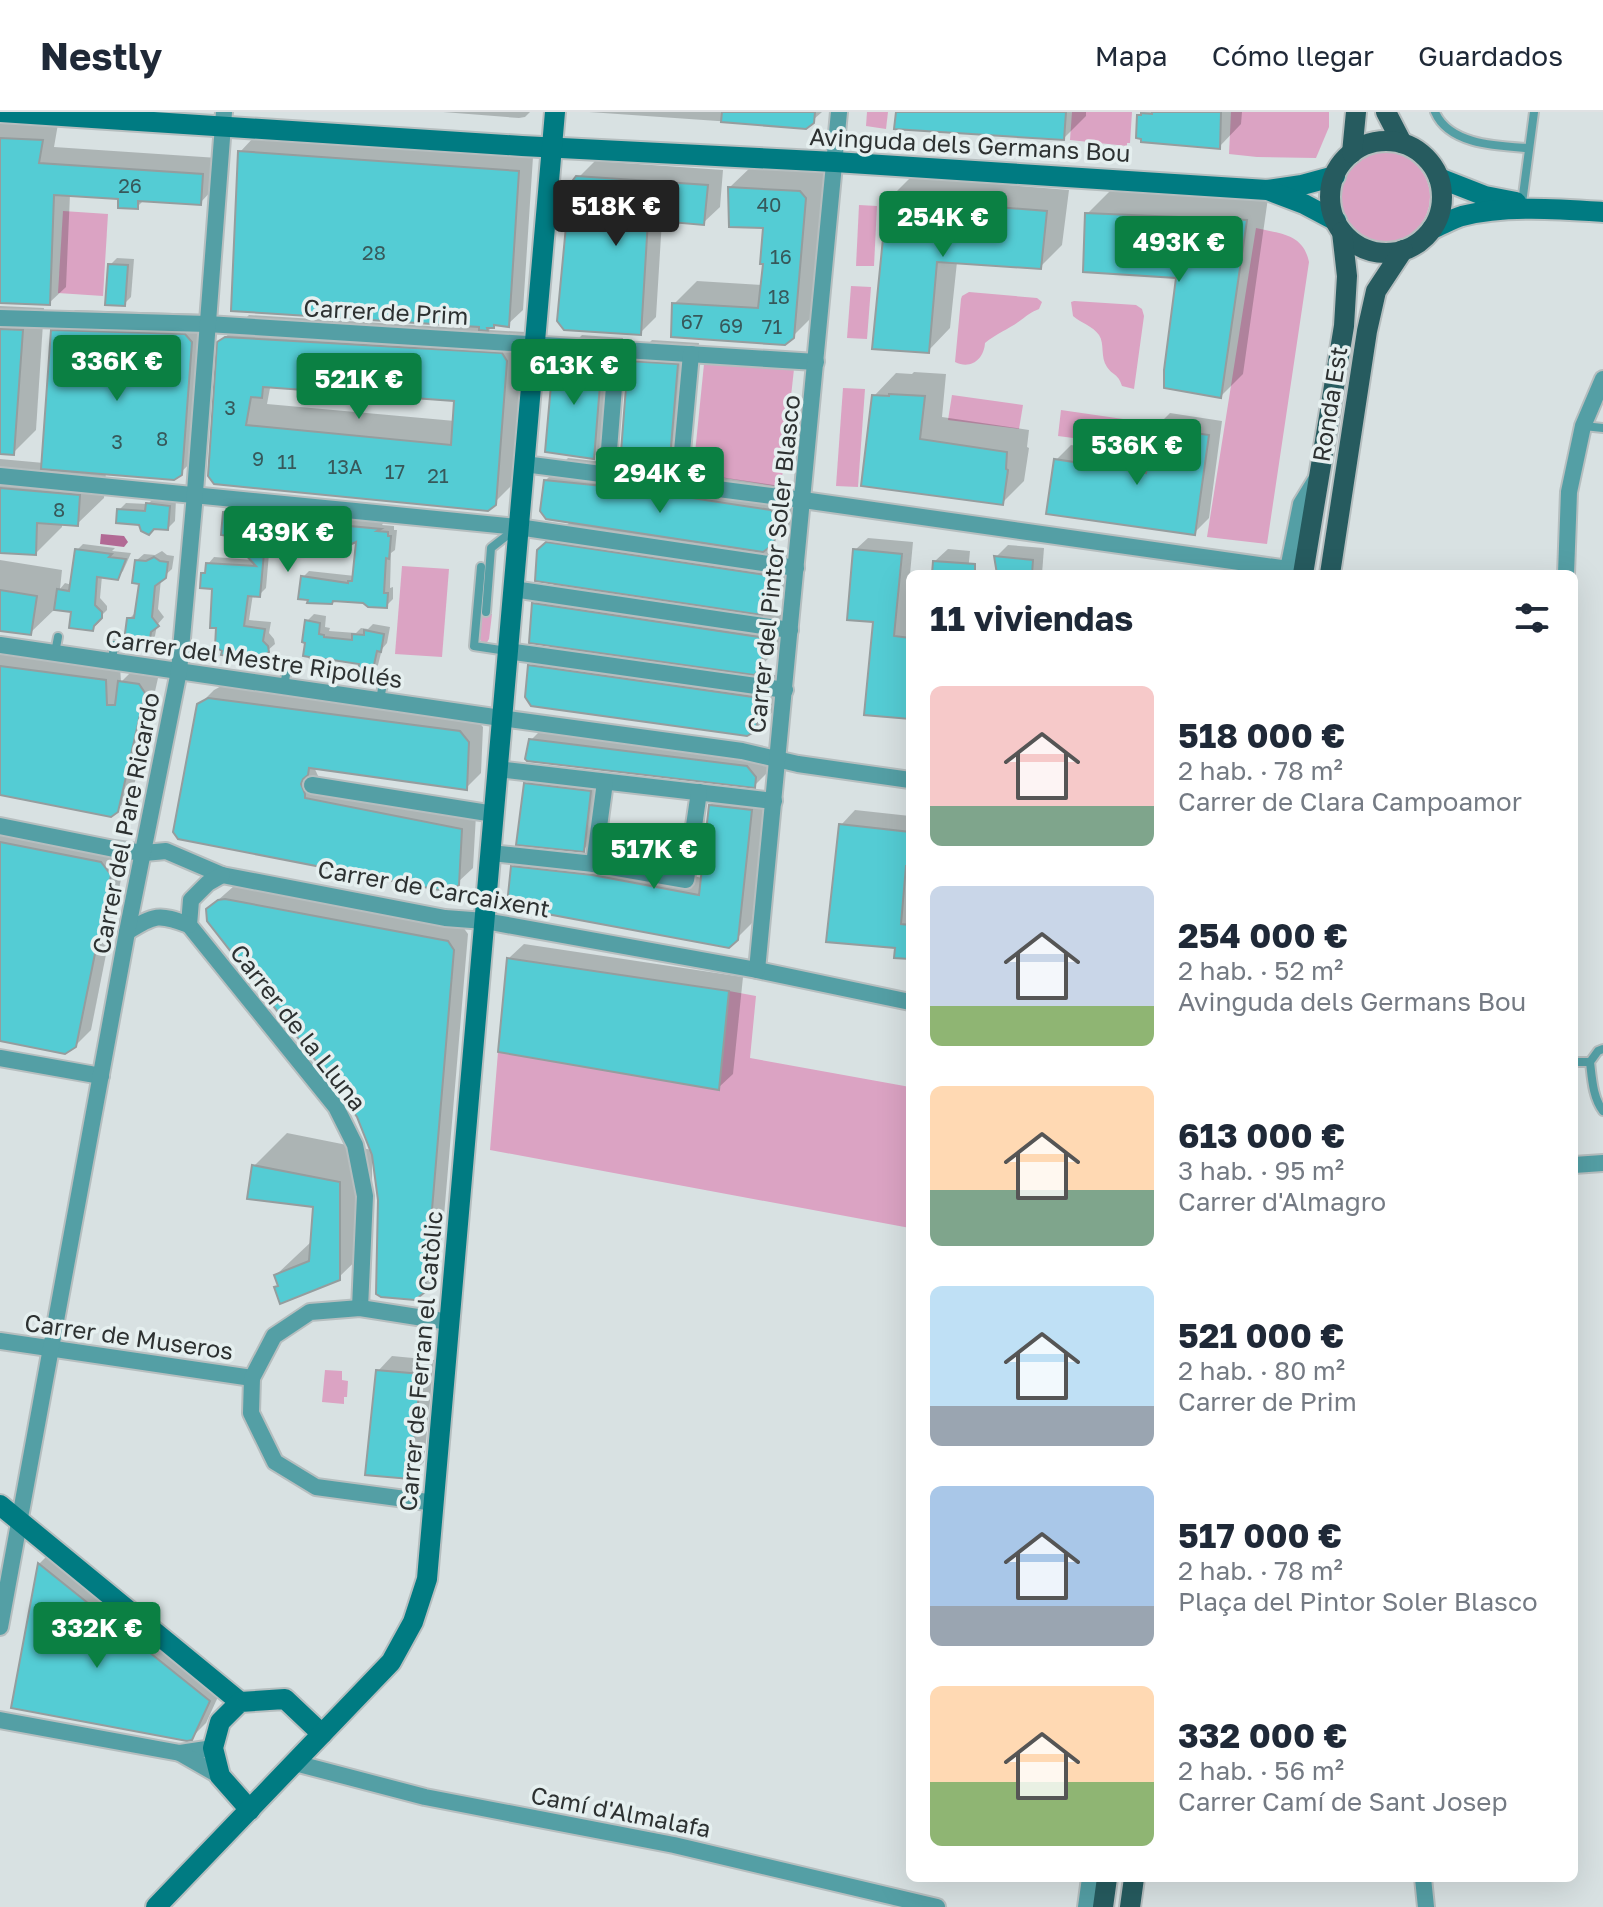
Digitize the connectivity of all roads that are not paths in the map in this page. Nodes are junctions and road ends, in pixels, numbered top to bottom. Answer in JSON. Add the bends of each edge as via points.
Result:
{"nodes":[{"id":1,"x":0,"y":112,"type":"edge"},
{"id":2,"x":555,"y":112,"type":"edge"},
{"id":3,"x":839,"y":112,"type":"edge"},
{"id":4,"x":1356,"y":112,"type":"edge"},
{"id":5,"x":1386,"y":112,"type":"edge"},
{"id":6,"x":1435,"y":112,"type":"edge"},
{"id":7,"x":1534,"y":112,"type":"edge"},
{"id":8,"x":224,"y":119,"type":"edge"},
{"id":9,"x":1402,"y":143,"type":"junction"},
{"id":10,"x":552,"y":148,"type":"junction"},
{"id":11,"x":1528,"y":148,"type":"junction"},
{"id":12,"x":1352,"y":153,"type":"junction"},
{"id":13,"x":835,"y":162,"type":"junction"},
{"id":14,"x":1335,"y":176,"type":"junction"},
{"id":15,"x":1439,"y":178,"type":"junction"},
{"id":16,"x":1267,"y":190,"type":"junction"},
{"id":17,"x":1522,"y":203,"type":"junction"},
{"id":18,"x":1551,"y":209,"type":"junction"},
{"id":19,"x":1603,"y":212,"type":"edge"},
{"id":20,"x":1339,"y":226,"type":"junction"},
{"id":21,"x":1432,"y":229,"type":"junction"},
{"id":22,"x":1403,"y":250,"type":"junction"},
{"id":23,"x":0,"y":318,"type":"edge"},
{"id":24,"x":207,"y":324,"type":"junction"},
{"id":25,"x":534,"y":344,"type":"junction"},
{"id":26,"x":617,"y":349,"type":"junction"},
{"id":27,"x":691,"y":354,"type":"junction"},
{"id":28,"x":816,"y":362,"type":"junction"},
{"id":29,"x":1603,"y":379,"type":"edge"},
{"id":30,"x":1583,"y":426,"type":"junction"},
{"id":31,"x":1603,"y":428,"type":"edge"},
{"id":32,"x":524,"y":464,"type":"junction"},
{"id":33,"x":607,"y":475,"type":"junction"},
{"id":34,"x":0,"y":476,"type":"edge"},
{"id":35,"x":679,"y":484,"type":"junction"},
{"id":36,"x":194,"y":496,"type":"junction"},
{"id":37,"x":803,"y":500,"type":"junction"},
{"id":38,"x":518,"y":527,"type":"junction"},
{"id":39,"x":481,"y":567,"type":"dead end"},
{"id":40,"x":796,"y":568,"type":"junction"},
{"id":41,"x":1279,"y":570,"type":"edge"},
{"id":42,"x":1294,"y":570,"type":"edge"},
{"id":43,"x":1331,"y":570,"type":"edge"},
{"id":44,"x":1566,"y":570,"type":"edge"},
{"id":45,"x":513,"y":589,"type":"junction"},
{"id":46,"x":486,"y":612,"type":"dead end"},
{"id":47,"x":790,"y":630,"type":"junction"},
{"id":48,"x":0,"y":645,"type":"edge"},
{"id":49,"x":507,"y":651,"type":"junction"},
{"id":50,"x":287,"y":669,"type":"dead end"},
{"id":51,"x":179,"y":671,"type":"junction"},
{"id":52,"x":383,"y":683,"type":"dead end"},
{"id":53,"x":284,"y":687,"type":"junction"},
{"id":54,"x":785,"y":690,"type":"junction"},
{"id":55,"x":380,"y":701,"type":"junction"},
{"id":56,"x":501,"y":718,"type":"junction"},
{"id":57,"x":778,"y":759,"type":"junction"},
{"id":58,"x":497,"y":769,"type":"junction"},
{"id":59,"x":906,"y":779,"type":"edge"},
{"id":60,"x":605,"y":782,"type":"junction"},
{"id":61,"x":312,"y":785,"type":"dead end"},
{"id":62,"x":699,"y":792,"type":"junction"},
{"id":63,"x":774,"y":801,"type":"junction"},
{"id":64,"x":494,"y":814,"type":"junction"},
{"id":65,"x":0,"y":826,"type":"edge"},
{"id":66,"x":144,"y":853,"type":"junction"},
{"id":67,"x":491,"y":853,"type":"junction"},
{"id":68,"x":594,"y":864,"type":"junction"},
{"id":69,"x":222,"y":875,"type":"junction"},
{"id":70,"x":485,"y":921,"type":"junction"},
{"id":71,"x":189,"y":925,"type":"junction"},
{"id":72,"x":127,"y":932,"type":"junction"},
{"id":73,"x":757,"y":970,"type":"junction"},
{"id":74,"x":906,"y":1001,"type":"edge"},
{"id":75,"x":1603,"y":1049,"type":"edge"},
{"id":76,"x":0,"y":1058,"type":"edge"},
{"id":77,"x":1578,"y":1062,"type":"edge"},
{"id":78,"x":1590,"y":1062,"type":"junction"},
{"id":79,"x":101,"y":1076,"type":"junction"},
{"id":80,"x":1598,"y":1087,"type":"edge"},
{"id":81,"x":1603,"y":1111,"type":"edge"},
{"id":82,"x":1603,"y":1163,"type":"edge"},
{"id":83,"x":1578,"y":1165,"type":"edge"},
{"id":84,"x":360,"y":1308,"type":"junction"},
{"id":85,"x":449,"y":1322,"type":"junction"},
{"id":86,"x":0,"y":1341,"type":"edge"},
{"id":87,"x":52,"y":1349,"type":"junction"},
{"id":88,"x":252,"y":1378,"type":"junction"},
{"id":89,"x":435,"y":1503,"type":"junction"},
{"id":90,"x":0,"y":1505,"type":"edge"},
{"id":91,"x":20,"y":1521,"type":"junction"},
{"id":92,"x":6,"y":1564,"type":"edge"},
{"id":93,"x":0,"y":1627,"type":"edge"},
{"id":94,"x":240,"y":1702,"type":"junction"},
{"id":95,"x":0,"y":1720,"type":"edge"},
{"id":96,"x":322,"y":1734,"type":"junction"},
{"id":97,"x":213,"y":1748,"type":"junction"},
{"id":98,"x":180,"y":1753,"type":"junction"},
{"id":99,"x":295,"y":1763,"type":"junction"},
{"id":100,"x":220,"y":1776,"type":"junction"},
{"id":101,"x":250,"y":1810,"type":"junction"},
{"id":102,"x":1089,"y":1882,"type":"edge"},
{"id":103,"x":1106,"y":1882,"type":"edge"},
{"id":104,"x":1133,"y":1882,"type":"edge"},
{"id":105,"x":1423,"y":1882,"type":"edge"},
{"id":106,"x":156,"y":1907,"type":"edge"},
{"id":107,"x":937,"y":1907,"type":"edge"},
{"id":108,"x":1086,"y":1907,"type":"edge"},
{"id":109,"x":1103,"y":1907,"type":"edge"},
{"id":110,"x":1130,"y":1907,"type":"edge"},
{"id":111,"x":1426,"y":1907,"type":"edge"}],
"edges":[{"from":1,"to":8,"type":"street","name":"Avinguda dels Germans Bou"},
{"from":2,"to":10,"type":"street","name":"Carrer de Ferran el Catòlic"},
{"from":3,"to":13,"type":"street","name":"Carrer del Pintor Soler Blasco"},
{"from":4,"to":12,"type":"main road"},
{"from":5,"to":9,"type":"main road"},
{"from":6,"to":11,"type":"lane","via":[[1458,136]]},
{"from":7,"to":11,"type":"lane"},
{"from":8,"to":10,"type":"street","name":"Avinguda dels Germans Bou"},
{"from":8,"to":24,"type":"street","name":"Carrer del Pare Ricardo"},
{"from":9,"to":12,"type":"main road","via":[[1382,141]]},
{"from":9,"to":15,"type":"main road","via":[[1425,156]]},
{"from":10,"to":13,"type":"street","name":"Avinguda dels Germans Bou"},
{"from":10,"to":25,"type":"street","name":"Carrer de Ferran el Catòlic"},
{"from":11,"to":17,"type":"lane"},
{"from":12,"to":14,"type":"main road"},
{"from":13,"to":16,"type":"street","name":"Avinguda dels Germans Bou"},
{"from":13,"to":28,"type":"street","name":"Carrer del Pintor Soler Blasco"},
{"from":14,"to":16,"type":"street","name":"Avinguda dels Germans Bou"},
{"from":14,"to":20,"type":"main road","via":[[1330,199]]},
{"from":15,"to":17,"type":"street"},
{"from":15,"to":21,"type":"main road","via":[[1442,204]]},
{"from":16,"to":20,"type":"street","name":"Avinguda dels Germans Bou","via":[[1304,204]]},
{"from":17,"to":18,"type":"street"},
{"from":18,"to":19,"type":"street"},
{"from":18,"to":21,"type":"street","via":[[1483,212]]},
{"from":20,"to":22,"type":"main road","via":[[1370,251]]},
{"from":20,"to":42,"type":"main road","name":"Ronda Est","via":[[1347,276],[1344,326],[1318,477]]},
{"from":21,"to":22,"type":"main road"},
{"from":22,"to":43,"type":"main road","name":"Ronda Est","via":[[1376,291]]},
{"from":23,"to":24,"type":"street","name":"Carrer de Prim"},
{"from":24,"to":25,"type":"street","name":"Carrer de Prim"},
{"from":24,"to":36,"type":"street","name":"Carrer del Pare Ricardo"},
{"from":25,"to":26,"type":"street","name":"Carrer de Prim"},
{"from":25,"to":32,"type":"street","name":"Carrer de Ferran el Catòlic"},
{"from":26,"to":27,"type":"street","name":"Carrer de Prim"},
{"from":26,"to":33,"type":"street"},
{"from":27,"to":28,"type":"street","name":"Carrer de Prim"},
{"from":27,"to":35,"type":"street"},
{"from":28,"to":37,"type":"street","name":"Carrer del Pintor Soler Blasco"},
{"from":29,"to":30,"type":"street"},
{"from":30,"to":31,"type":"lane"},
{"from":30,"to":44,"type":"street","via":[[1569,492]]},
{"from":32,"to":33,"type":"street"},
{"from":32,"to":38,"type":"street","name":"Carrer de Ferran el Catòlic"},
{"from":33,"to":35,"type":"street"},
{"from":34,"to":36,"type":"street"},
{"from":35,"to":37,"type":"street"},
{"from":36,"to":38,"type":"street"},
{"from":36,"to":51,"type":"street","name":"Carrer del Pare Ricardo"},
{"from":37,"to":40,"type":"street","name":"Carrer del Pintor Soler Blasco"},
{"from":37,"to":41,"type":"street"},
{"from":38,"to":40,"type":"street"},
{"from":38,"to":45,"type":"street","name":"Carrer de Ferran el Catòlic"},
{"from":38,"to":46,"type":"lane","via":[[491,548]]},
{"from":39,"to":49,"type":"lane","via":[[474,646]]},
{"from":40,"to":47,"type":"street","name":"Carrer del Pintor Soler Blasco"},
{"from":45,"to":47,"type":"street"},
{"from":45,"to":49,"type":"street","name":"Carrer de Ferran el Catòlic"},
{"from":47,"to":54,"type":"street","name":"Carrer del Pintor Soler Blasco"},
{"from":48,"to":51,"type":"street","name":"Carrer del Mestre Ripollés","via":[[57,645],[113,653]]},
{"from":49,"to":54,"type":"street"},
{"from":49,"to":56,"type":"street","name":"Carrer de Ferran el Catòlic"},
{"from":50,"to":53,"type":"lane"},
{"from":51,"to":53,"type":"street","name":"Carrer del Mestre Ripollés"},
{"from":51,"to":66,"type":"street","name":"Carrer del Pare Ricardo"},
{"from":52,"to":55,"type":"lane"},
{"from":53,"to":55,"type":"street","name":"Carrer del Mestre Ripollés"},
{"from":54,"to":57,"type":"street","name":"Carrer del Pintor Soler Blasco"},
{"from":55,"to":56,"type":"street","name":"Carrer del Mestre Ripollés"},
{"from":56,"to":57,"type":"street","name":"Carrer del Mestre Ripollés"},
{"from":56,"to":58,"type":"street","name":"Carrer de Ferran el Catòlic"},
{"from":57,"to":59,"type":"street","name":"Carrer del Mestre Ripollés"},
{"from":57,"to":63,"type":"street","name":"Carrer del Pintor Soler Blasco"},
{"from":58,"to":60,"type":"street"},
{"from":58,"to":64,"type":"street","name":"Carrer de Ferran el Catòlic"},
{"from":60,"to":62,"type":"street"},
{"from":60,"to":68,"type":"street"},
{"from":61,"to":64,"type":"street"},
{"from":62,"to":63,"type":"street"},
{"from":62,"to":68,"type":"street","via":[[686,880]]},
{"from":63,"to":73,"type":"street","name":"Carrer del Pintor Soler Blasco"},
{"from":64,"to":67,"type":"street","name":"Carrer de Ferran el Catòlic"},
{"from":65,"to":66,"type":"street","name":"Carrer de Carcaixent"},
{"from":66,"to":69,"type":"street","name":"Carrer de Carcaixent","via":[[166,851]]},
{"from":66,"to":72,"type":"street","name":"Carrer del Pare Ricardo"},
{"from":67,"to":68,"type":"street"},
{"from":67,"to":70,"type":"street","name":"Carrer de Ferran el Catòlic"},
{"from":69,"to":70,"type":"street","name":"Carrer de Carcaixent"},
{"from":69,"to":71,"type":"street","via":[[191,900]]},
{"from":70,"to":73,"type":"street","name":"Carrer de Carcaixent"},
{"from":70,"to":85,"type":"street","name":"Carrer de Ferran el Catòlic"},
{"from":71,"to":72,"type":"street","via":[[167,916],[149,918]]},
{"from":71,"to":84,"type":"street","name":"Carrer de la Lluna","via":[[336,1107],[355,1145],[365,1196]]},
{"from":72,"to":79,"type":"street","name":"Carrer del Pare Ricardo"},
{"from":73,"to":74,"type":"street","name":"Carrer de Carcaixent"},
{"from":75,"to":78,"type":"lane"},
{"from":76,"to":79,"type":"street"},
{"from":77,"to":78,"type":"lane"},
{"from":78,"to":80,"type":"lane"},
{"from":79,"to":87,"type":"street","name":"Carrer del Pare Ricardo"},
{"from":80,"to":81,"type":"lane"},
{"from":82,"to":83,"type":"street"},
{"from":84,"to":85,"type":"street"},
{"from":84,"to":88,"type":"street","via":[[310,1312],[274,1336]]},
{"from":85,"to":89,"type":"street","name":"Carrer de Ferran el Catòlic"},
{"from":86,"to":87,"type":"street","name":"Carrer de Museros"},
{"from":87,"to":88,"type":"street","name":"Carrer de Museros"},
{"from":87,"to":91,"type":"street","name":"Carrer del Pare Ricardo"},
{"from":88,"to":89,"type":"street","via":[[251,1413],[275,1462],[316,1487]]},
{"from":89,"to":96,"type":"street","name":"Carrer de Ferran el Catòlic","via":[[427,1579],[413,1622],[391,1662]]},
{"from":90,"to":91,"type":"street"},
{"from":91,"to":92,"type":"street","name":"Carrer del Pare Ricardo"},
{"from":91,"to":94,"type":"street"},
{"from":92,"to":93,"type":"street","name":"Carrer del Pare Ricardo"},
{"from":94,"to":96,"type":"street","via":[[285,1699]]},
{"from":94,"to":97,"type":"street","via":[[220,1722]]},
{"from":95,"to":98,"type":"street"},
{"from":96,"to":99,"type":"street","name":"Carrer de Ferran el Catòlic"},
{"from":97,"to":98,"type":"street"},
{"from":97,"to":100,"type":"street"},
{"from":98,"to":100,"type":"street"},
{"from":99,"to":101,"type":"street","name":"Carrer de Ferran el Catòlic"},
{"from":99,"to":107,"type":"street","name":"Camí d'Almalafa","via":[[425,1797],[674,1845]]},
{"from":100,"to":101,"type":"street"},
{"from":101,"to":106,"type":"street","name":"Carrer de Ferran el Catòlic"},
{"from":102,"to":108,"type":"street"},
{"from":103,"to":109,"type":"main road"},
{"from":104,"to":110,"type":"main road"},
{"from":105,"to":111,"type":"street"}]}
